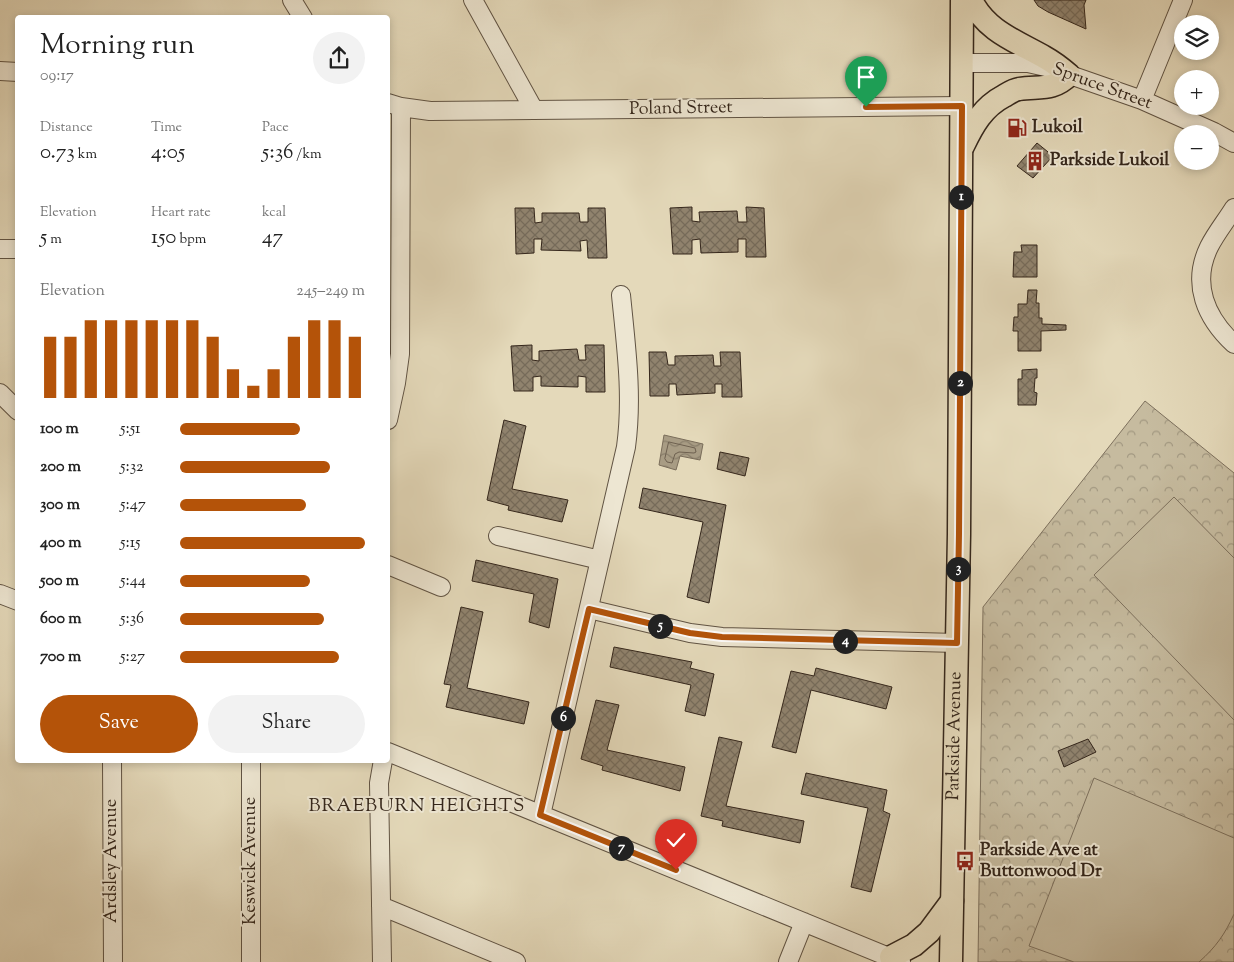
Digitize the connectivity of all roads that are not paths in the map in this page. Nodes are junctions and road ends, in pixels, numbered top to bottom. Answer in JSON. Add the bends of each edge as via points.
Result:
{"nodes":[{"id":1,"x":292,"y":0,"type":"edge"},
{"id":2,"x":473,"y":0,"type":"edge"},
{"id":3,"x":962,"y":0,"type":"edge"},
{"id":4,"x":971,"y":0,"type":"edge"},
{"id":5,"x":1183,"y":0,"type":"edge"},
{"id":6,"x":301,"y":15,"type":"edge"},
{"id":7,"x":962,"y":63,"type":"junction"},
{"id":8,"x":0,"y":71,"type":"edge"},
{"id":9,"x":15,"y":72,"type":"edge"},
{"id":10,"x":1070,"y":74,"type":"junction"},
{"id":11,"x":1142,"y":100,"type":"junction"},
{"id":12,"x":394,"y":105,"type":"edge"},
{"id":13,"x":962,"y":106,"type":"junction"},
{"id":14,"x":534,"y":110,"type":"junction"},
{"id":15,"x":1234,"y":143,"type":"edge"},
{"id":16,"x":961,"y":150,"type":"junction"},
{"id":17,"x":1234,"y":208,"type":"edge"},
{"id":18,"x":0,"y":249,"type":"edge"},
{"id":19,"x":15,"y":249,"type":"edge"},
{"id":20,"x":620,"y":295,"type":"dead end"},
{"id":21,"x":394,"y":320,"type":"edge"},
{"id":22,"x":1234,"y":344,"type":"edge"},
{"id":23,"x":0,"y":393,"type":"edge"},
{"id":24,"x":15,"y":407,"type":"edge"},
{"id":25,"x":390,"y":411,"type":"edge"},
{"id":26,"x":498,"y":536,"type":"dead end"},
{"id":27,"x":600,"y":560,"type":"junction"},
{"id":28,"x":390,"y":566,"type":"edge"},
{"id":29,"x":441,"y":587,"type":"dead end"},
{"id":30,"x":0,"y":594,"type":"edge"},
{"id":31,"x":15,"y":600,"type":"edge"},
{"id":32,"x":589,"y":609,"type":"junction"},
{"id":33,"x":957,"y":643,"type":"junction"},
{"id":34,"x":390,"y":753,"type":"edge"},
{"id":35,"x":112,"y":763,"type":"edge"},
{"id":36,"x":251,"y":763,"type":"edge"},
{"id":37,"x":382,"y":763,"type":"edge"},
{"id":38,"x":540,"y":815,"type":"junction"},
{"id":39,"x":952,"y":901,"type":"junction"},
{"id":40,"x":381,"y":906,"type":"junction"},
{"id":41,"x":804,"y":922,"type":"junction"},
{"id":42,"x":896,"y":960,"type":"edge"},
{"id":43,"x":113,"y":962,"type":"edge"},
{"id":44,"x":251,"y":962,"type":"edge"},
{"id":45,"x":382,"y":962,"type":"edge"},
{"id":46,"x":516,"y":962,"type":"edge"},
{"id":47,"x":788,"y":962,"type":"edge"},
{"id":48,"x":951,"y":962,"type":"edge"}],
"edges":[{"from":1,"to":6,"type":"street"},
{"from":2,"to":14,"type":"street"},
{"from":3,"to":7,"type":"main road","name":"Parkside Avenue"},
{"from":4,"to":10,"type":"main road","via":[[998,32]]},
{"from":5,"to":11,"type":"street"},
{"from":7,"to":10,"type":"street","name":"Spruce Street","via":[[1028,63]]},
{"from":7,"to":13,"type":"main road","name":"Parkside Avenue"},
{"from":8,"to":9,"type":"street"},
{"from":10,"to":11,"type":"street","name":"Spruce Street"},
{"from":10,"to":16,"type":"main road","via":[[1062,83],[1016,90],[999,99],[972,127]]},
{"from":11,"to":15,"type":"street","name":"Spruce Street"},
{"from":12,"to":14,"type":"street","name":"Poland Street","via":[[430,111]]},
{"from":12,"to":21,"type":"street"},
{"from":13,"to":14,"type":"street","name":"Poland Street"},
{"from":13,"to":16,"type":"main road","name":"Parkside Avenue"},
{"from":16,"to":33,"type":"main road","name":"Parkside Avenue"},
{"from":17,"to":22,"type":"street","via":[[1209,247],[1204,262],[1202,292],[1213,321]]},
{"from":18,"to":19,"type":"street"},
{"from":20,"to":27,"type":"street","via":[[630,422]]},
{"from":21,"to":25,"type":"street","via":[[400,354]]},
{"from":23,"to":24,"type":"street"},
{"from":26,"to":27,"type":"street"},
{"from":27,"to":32,"type":"street"},
{"from":28,"to":29,"type":"street"},
{"from":30,"to":31,"type":"street"},
{"from":32,"to":33,"type":"street","via":[[690,633],[722,637]]},
{"from":32,"to":38,"type":"street"},
{"from":33,"to":39,"type":"main road","name":"Parkside Avenue"},
{"from":34,"to":38,"type":"street"},
{"from":35,"to":43,"type":"street","name":"Ardsley Avenue"},
{"from":36,"to":44,"type":"street","name":"Keswick Avenue"},
{"from":37,"to":40,"type":"street","via":[[379,783]]},
{"from":38,"to":41,"type":"street"},
{"from":39,"to":42,"type":"main road","via":[[929,932]]},
{"from":39,"to":48,"type":"main road","name":"Parkside Avenue"},
{"from":40,"to":45,"type":"street"},
{"from":40,"to":46,"type":"street"},
{"from":41,"to":42,"type":"street"},
{"from":41,"to":47,"type":"street"}]}
